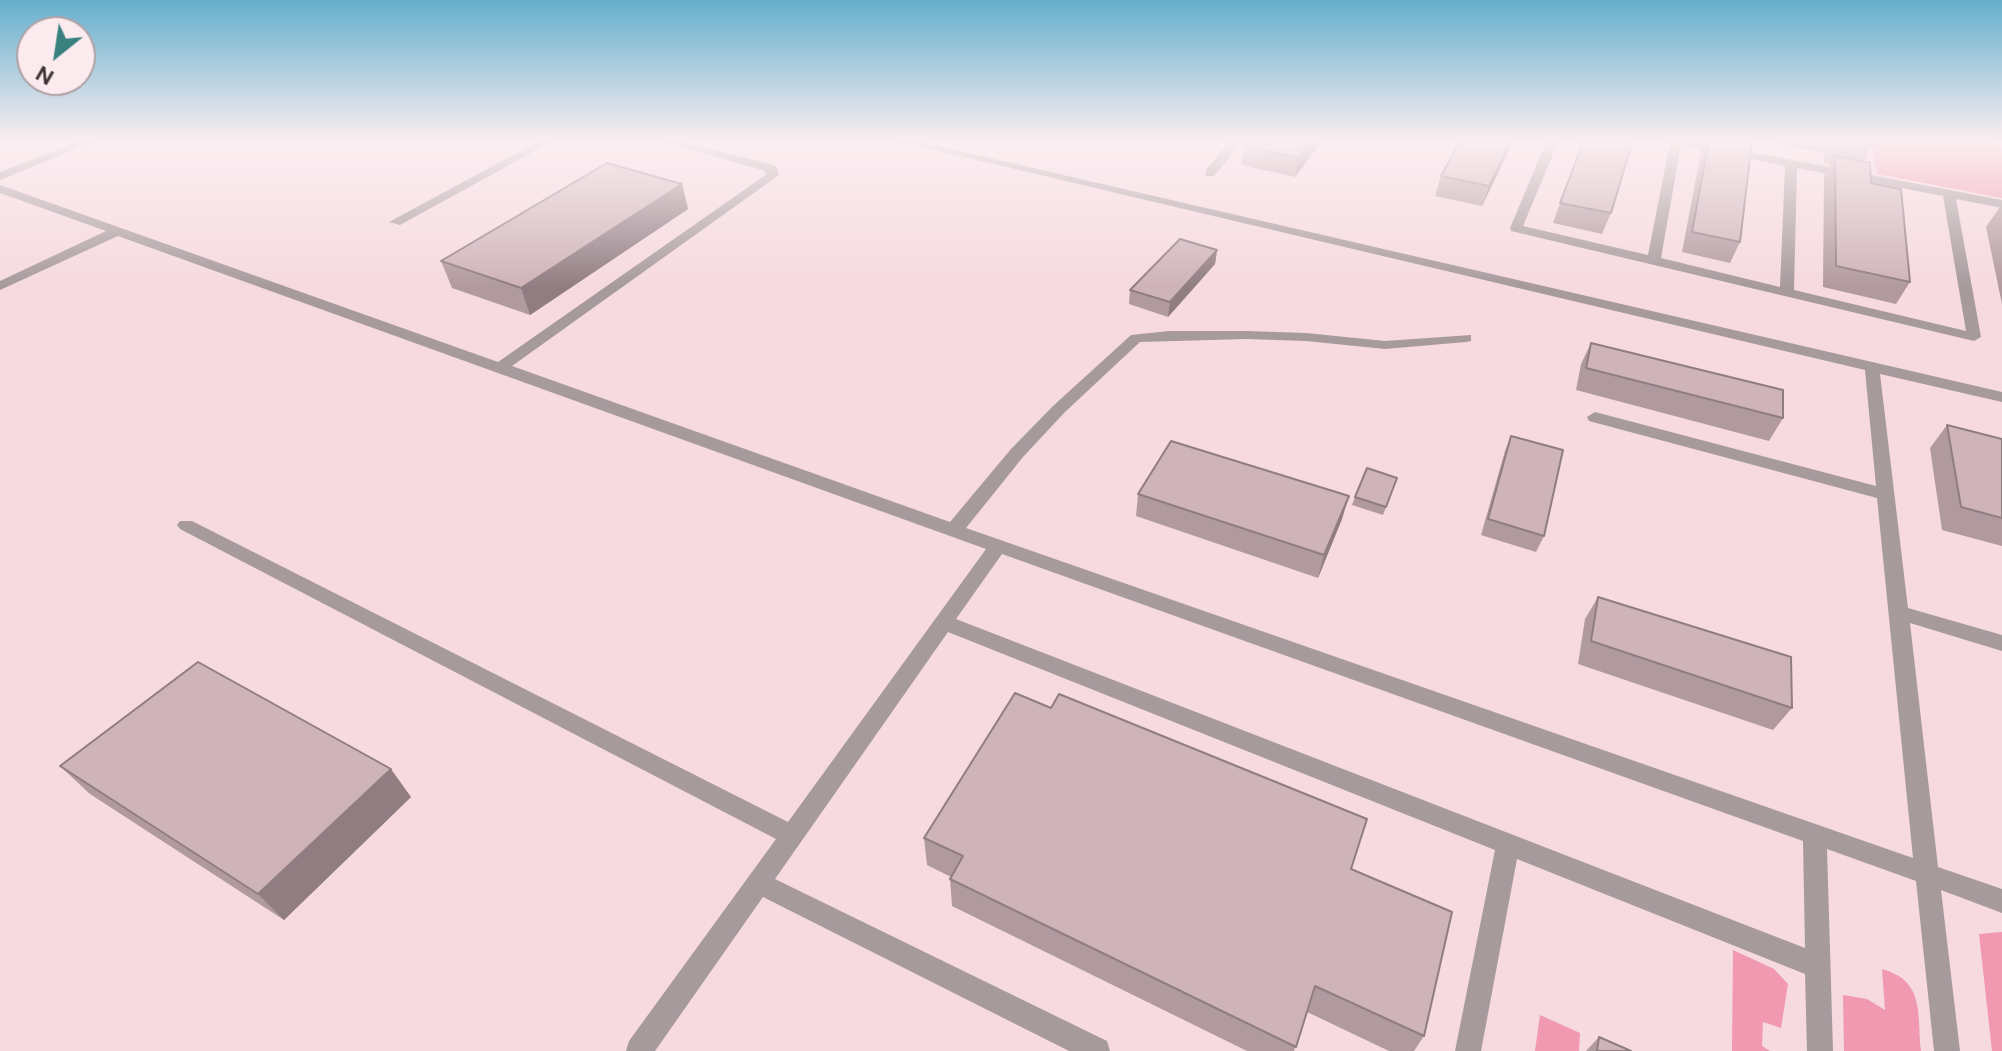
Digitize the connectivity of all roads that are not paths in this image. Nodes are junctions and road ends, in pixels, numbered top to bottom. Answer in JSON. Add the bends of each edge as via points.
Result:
{"nodes":[{"id":1,"x":0,"y":189,"type":"edge"},
{"id":2,"x":457,"y":189,"type":"edge"},
{"id":3,"x":753,"y":189,"type":"edge"},
{"id":4,"x":1108,"y":189,"type":"edge"},
{"id":5,"x":1532,"y":189,"type":"edge"},
{"id":6,"x":1666,"y":189,"type":"edge"},
{"id":7,"x":1790,"y":189,"type":"edge"},
{"id":8,"x":1924,"y":189,"type":"edge"},
{"id":9,"x":1949,"y":194,"type":"junction"},
{"id":10,"x":2002,"y":204,"type":"edge"},
{"id":11,"x":395,"y":222,"type":"dead end"},
{"id":12,"x":120,"y":230,"type":"junction"},
{"id":13,"x":1654,"y":260,"type":"junction"},
{"id":14,"x":0,"y":286,"type":"edge"},
{"id":15,"x":1787,"y":291,"type":"junction"},
{"id":16,"x":1466,"y":338,"type":"dead end"},
{"id":17,"x":501,"y":367,"type":"junction"},
{"id":18,"x":1872,"y":367,"type":"junction"},
{"id":19,"x":2002,"y":397,"type":"edge"},
{"id":20,"x":1595,"y":417,"type":"dead end"},
{"id":21,"x":1884,"y":494,"type":"junction"},
{"id":22,"x":186,"y":525,"type":"dead end"},
{"id":23,"x":954,"y":530,"type":"junction"},
{"id":24,"x":998,"y":546,"type":"junction"},
{"id":25,"x":1898,"y":612,"type":"junction"},
{"id":26,"x":945,"y":623,"type":"junction"},
{"id":27,"x":2002,"y":643,"type":"edge"},
{"id":28,"x":1815,"y":834,"type":"junction"},
{"id":29,"x":792,"y":836,"type":"junction"},
{"id":30,"x":1508,"y":846,"type":"junction"},
{"id":31,"x":1927,"y":874,"type":"junction"},
{"id":32,"x":759,"y":883,"type":"junction"},
{"id":33,"x":2002,"y":901,"type":"edge"},
{"id":34,"x":1818,"y":966,"type":"junction"},
{"id":35,"x":639,"y":1051,"type":"edge"},
{"id":36,"x":1097,"y":1051,"type":"edge"},
{"id":37,"x":1468,"y":1051,"type":"edge"},
{"id":38,"x":1820,"y":1051,"type":"edge"},
{"id":39,"x":1947,"y":1051,"type":"edge"}],
"edges":[{"from":1,"to":12,"type":"lane"},
{"from":2,"to":11,"type":"lane"},
{"from":3,"to":17,"type":"lane"},
{"from":4,"to":18,"type":"lane"},
{"from":5,"to":13,"type":"lane","via":[[1516,228]]},
{"from":6,"to":13,"type":"lane"},
{"from":7,"to":15,"type":"lane"},
{"from":8,"to":9,"type":"lane"},
{"from":9,"to":10,"type":"lane"},
{"from":9,"to":15,"type":"lane","via":[[1974,337]]},
{"from":12,"to":14,"type":"lane"},
{"from":12,"to":17,"type":"lane"},
{"from":13,"to":15,"type":"lane"},
{"from":16,"to":23,"type":"lane","via":[[1385,345],[1276,336],[1136,338],[1027,442]]},
{"from":17,"to":23,"type":"lane"},
{"from":18,"to":19,"type":"lane"},
{"from":18,"to":21,"type":"lane"},
{"from":20,"to":21,"type":"lane"},
{"from":21,"to":25,"type":"lane"},
{"from":22,"to":29,"type":"lane"},
{"from":23,"to":24,"type":"lane"},
{"from":24,"to":26,"type":"lane"},
{"from":24,"to":28,"type":"lane"},
{"from":25,"to":27,"type":"lane"},
{"from":25,"to":31,"type":"lane"},
{"from":26,"to":29,"type":"lane"},
{"from":26,"to":30,"type":"lane"},
{"from":28,"to":31,"type":"lane"},
{"from":28,"to":34,"type":"lane"},
{"from":29,"to":32,"type":"lane"},
{"from":30,"to":34,"type":"lane"},
{"from":30,"to":37,"type":"lane"},
{"from":31,"to":33,"type":"lane"},
{"from":31,"to":39,"type":"lane"},
{"from":32,"to":35,"type":"lane"},
{"from":32,"to":36,"type":"lane"},
{"from":34,"to":38,"type":"lane"}]}
